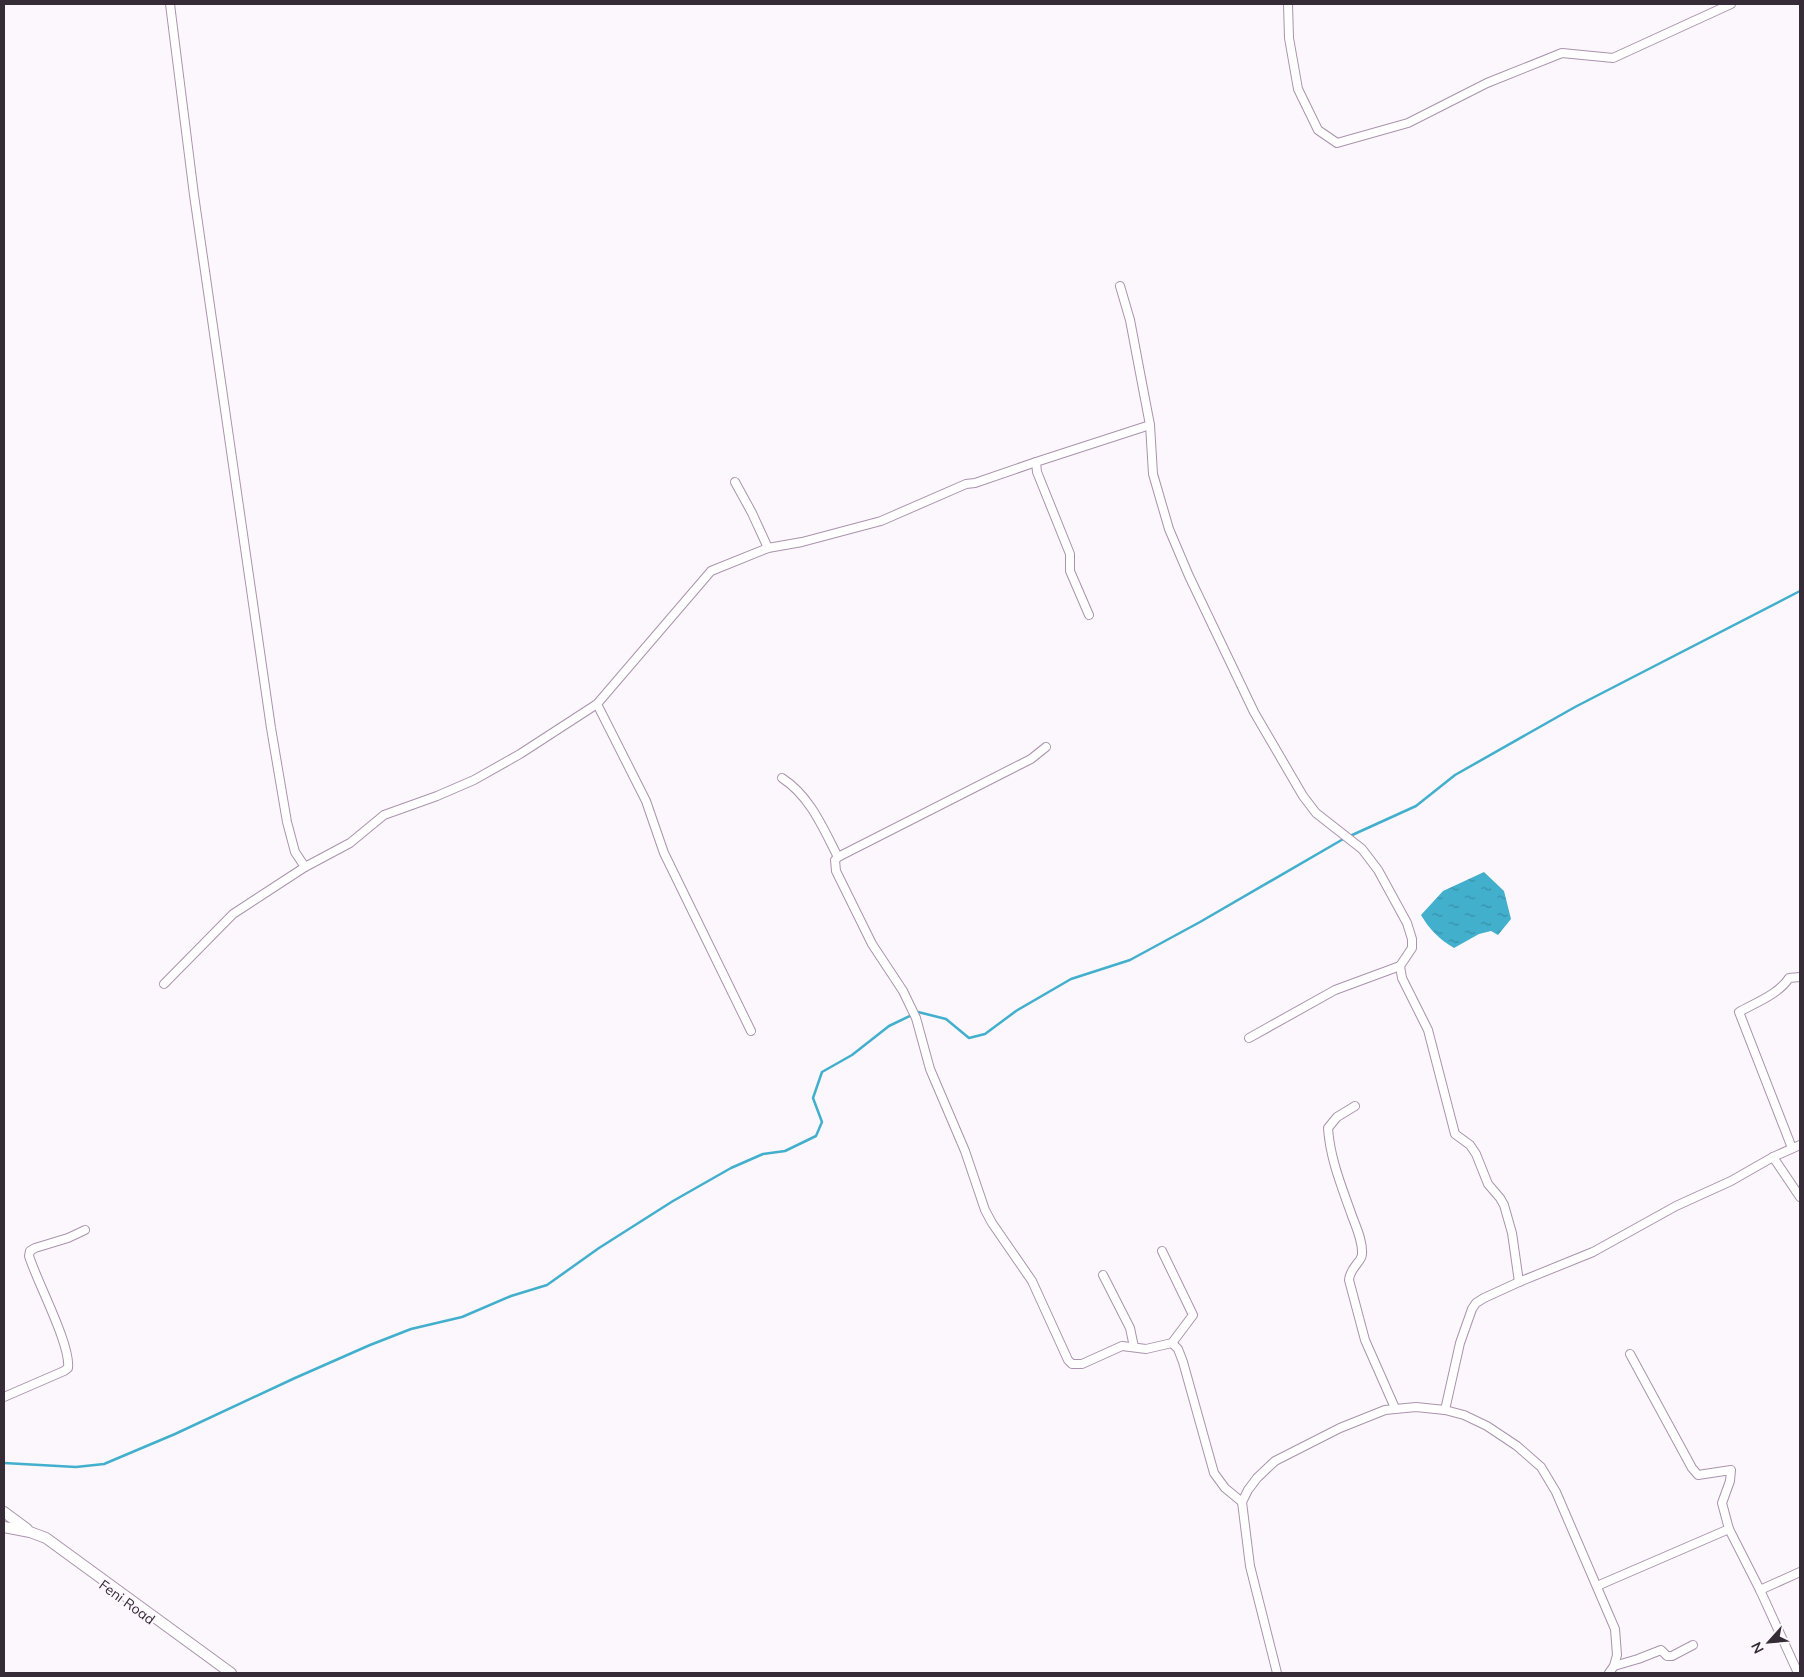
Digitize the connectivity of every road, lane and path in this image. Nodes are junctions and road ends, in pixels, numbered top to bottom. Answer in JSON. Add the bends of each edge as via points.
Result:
{"nodes":[{"id":1,"x":170,"y":4,"type":"edge"},
{"id":2,"x":1288,"y":4,"type":"edge"},
{"id":3,"x":1731,"y":4,"type":"edge"},
{"id":4,"x":1120,"y":286,"type":"dead end"},
{"id":5,"x":1150,"y":426,"type":"junction"},
{"id":6,"x":1036,"y":462,"type":"junction"},
{"id":7,"x":735,"y":482,"type":"dead end"},
{"id":8,"x":768,"y":548,"type":"junction"},
{"id":9,"x":1089,"y":615,"type":"dead end"},
{"id":10,"x":597,"y":704,"type":"junction"},
{"id":11,"x":1046,"y":747,"type":"dead end"},
{"id":12,"x":782,"y":778,"type":"dead end"},
{"id":13,"x":838,"y":857,"type":"junction"},
{"id":14,"x":305,"y":867,"type":"junction"},
{"id":15,"x":1400,"y":966,"type":"junction"},
{"id":16,"x":1800,"y":977,"type":"edge"},
{"id":17,"x":164,"y":984,"type":"dead end"},
{"id":18,"x":751,"y":1031,"type":"dead end"},
{"id":19,"x":1249,"y":1038,"type":"dead end"},
{"id":20,"x":1356,"y":1106,"type":"dead end"},
{"id":21,"x":1796,"y":1147,"type":"edge"},
{"id":22,"x":1773,"y":1158,"type":"junction"},
{"id":23,"x":1800,"y":1197,"type":"edge"},
{"id":24,"x":85,"y":1230,"type":"dead end"},
{"id":25,"x":1162,"y":1251,"type":"dead end"},
{"id":26,"x":1102,"y":1275,"type":"dead end"},
{"id":27,"x":1519,"y":1282,"type":"junction"},
{"id":28,"x":1172,"y":1343,"type":"junction"},
{"id":29,"x":1134,"y":1347,"type":"junction"},
{"id":30,"x":1630,"y":1354,"type":"dead end"},
{"id":31,"x":4,"y":1397,"type":"edge"},
{"id":32,"x":1395,"y":1408,"type":"junction"},
{"id":33,"x":1445,"y":1410,"type":"junction"},
{"id":34,"x":1242,"y":1502,"type":"junction"},
{"id":35,"x":4,"y":1512,"type":"edge"},
{"id":36,"x":4,"y":1527,"type":"edge"},
{"id":37,"x":1729,"y":1529,"type":"junction"},
{"id":38,"x":30,"y":1532,"type":"junction"},
{"id":39,"x":1800,"y":1572,"type":"edge"},
{"id":40,"x":1597,"y":1586,"type":"junction"},
{"id":41,"x":1760,"y":1590,"type":"junction"},
{"id":42,"x":1693,"y":1645,"type":"dead end"},
{"id":43,"x":1614,"y":1666,"type":"junction"},
{"id":44,"x":223,"y":1673,"type":"edge"},
{"id":45,"x":231,"y":1673,"type":"edge"},
{"id":46,"x":1278,"y":1673,"type":"edge"},
{"id":47,"x":1609,"y":1673,"type":"edge"},
{"id":48,"x":1798,"y":1673,"type":"edge"}],
"edges":[{"from":1,"to":14,"type":"street","via":[[194,196],[271,728],[287,822],[295,852]]},
{"from":2,"to":3,"type":"street","via":[[1289,38],[1298,89],[1318,130],[1337,143],[1408,123],[1487,83],[1562,53],[1613,58]]},
{"from":4,"to":5,"type":"street","via":[[1130,320]]},
{"from":5,"to":6,"type":"street"},
{"from":5,"to":15,"type":"street","via":[[1154,474],[1168,529],[1189,576],[1254,712],[1303,796],[1316,813],[1362,849],[1378,870],[1403,915],[1412,948]]},
{"from":6,"to":8,"type":"street","via":[[966,484],[881,521]]},
{"from":6,"to":9,"type":"street","via":[[1037,472],[1070,554],[1070,571]]},
{"from":7,"to":8,"type":"street"},
{"from":8,"to":10,"type":"street","via":[[711,571]]},
{"from":10,"to":14,"type":"street","via":[[474,780],[384,815],[350,843]]},
{"from":10,"to":18,"type":"street","via":[[646,801],[664,852]]},
{"from":11,"to":13,"type":"street","via":[[1031,759]]},
{"from":12,"to":13,"type":"street","via":[[804,797]]},
{"from":13,"to":29,"type":"street","via":[[835,860],[836,871],[846,894],[916,1018],[930,1069],[965,1151],[985,1210],[1032,1281],[1068,1360],[1072,1364],[1082,1364],[1122,1346]]},
{"from":14,"to":17,"type":"street","via":[[233,914]]},
{"from":15,"to":19,"type":"street","via":[[1335,990]]},
{"from":15,"to":27,"type":"street","via":[[1402,978],[1428,1030],[1454,1134],[1470,1145],[1488,1184],[1504,1205]]},
{"from":16,"to":21,"type":"street","via":[[1789,978],[1773,993],[1740,1012]]},
{"from":20,"to":32,"type":"street","via":[[1337,1117],[1328,1128],[1328,1138],[1362,1251],[1349,1280],[1365,1340]]},
{"from":21,"to":22,"type":"street"},
{"from":22,"to":23,"type":"street"},
{"from":22,"to":27,"type":"street","via":[[1593,1252]]},
{"from":24,"to":31,"type":"street","via":[[35,1248],[29,1256],[62,1336],[68,1368]]},
{"from":25,"to":28,"type":"street","via":[[1194,1315]]},
{"from":26,"to":29,"type":"street","via":[[1130,1328]]},
{"from":27,"to":33,"type":"street","via":[[1484,1298],[1472,1309],[1460,1342]]},
{"from":28,"to":29,"type":"street","via":[[1146,1349]]},
{"from":28,"to":34,"type":"street","via":[[1183,1362],[1214,1473],[1225,1488]]},
{"from":30,"to":37,"type":"street","via":[[1698,1475],[1730,1470],[1730,1481],[1722,1503]]},
{"from":32,"to":33,"type":"street"},
{"from":32,"to":34,"type":"street","via":[[1340,1428],[1275,1461],[1257,1478]]},
{"from":33,"to":40,"type":"street","via":[[1487,1426],[1541,1467],[1556,1492]]},
{"from":34,"to":46,"type":"street","via":[[1250,1566]]},
{"from":35,"to":38,"type":"main road"},
{"from":36,"to":38,"type":"main road"},
{"from":37,"to":40,"type":"street"},
{"from":37,"to":41,"type":"street"},
{"from":38,"to":44,"type":"main road","name":"Feni Road"},
{"from":38,"to":45,"type":"main road","via":[[46,1538]]},
{"from":39,"to":41,"type":"street"},
{"from":40,"to":43,"type":"street","via":[[1615,1629],[1617,1655]]},
{"from":41,"to":48,"type":"street"},
{"from":42,"to":43,"type":"street","via":[[1672,1656],[1661,1650]]},
{"from":43,"to":47,"type":"street"}]}
